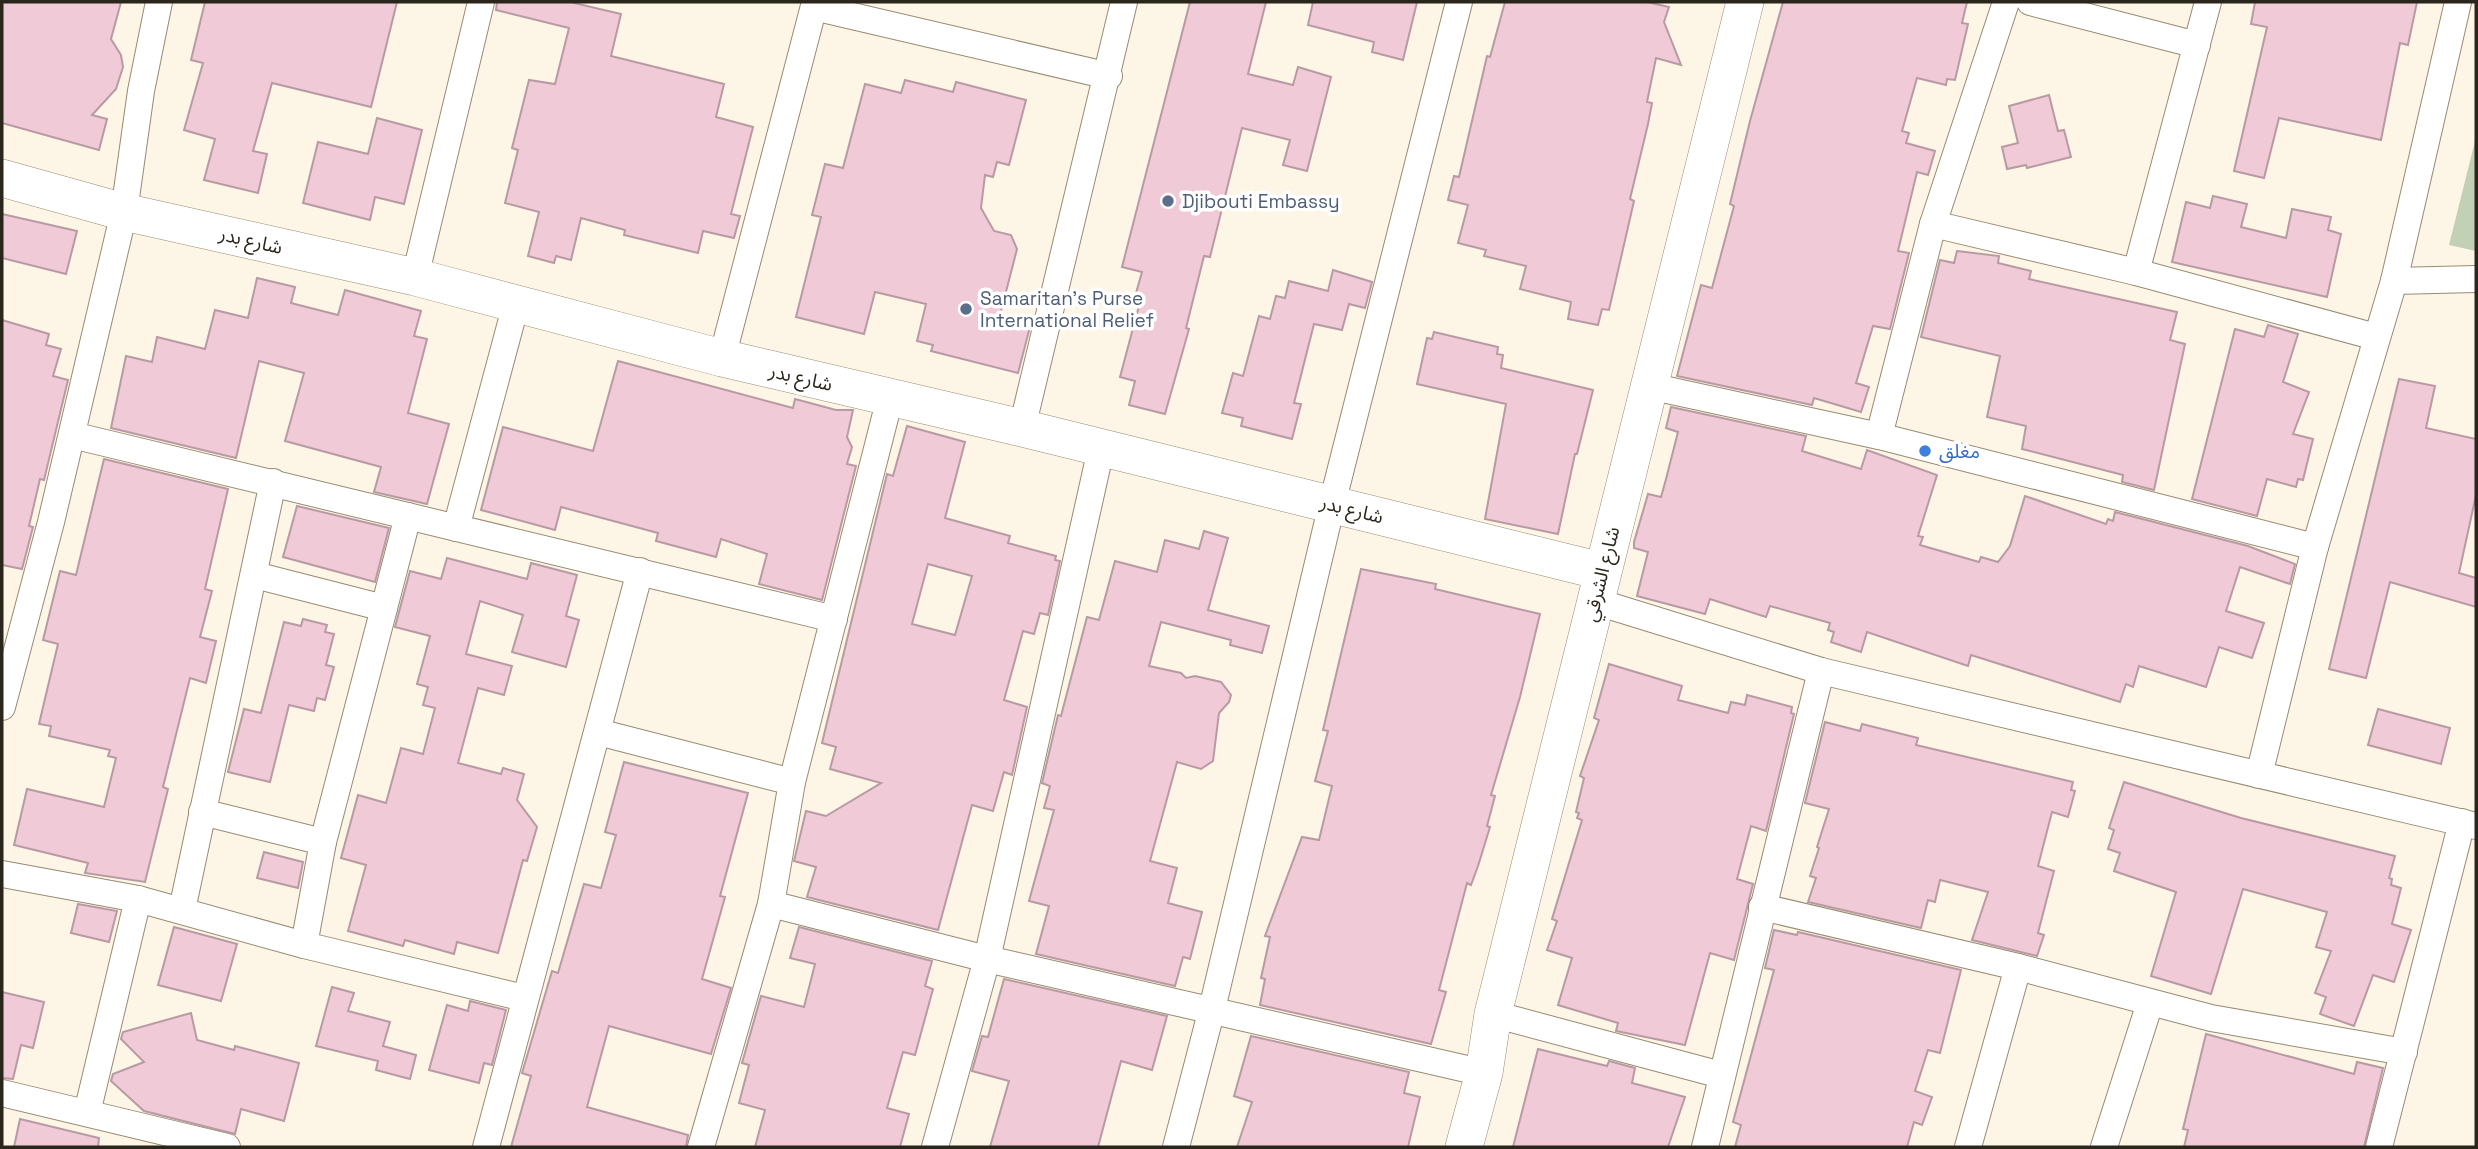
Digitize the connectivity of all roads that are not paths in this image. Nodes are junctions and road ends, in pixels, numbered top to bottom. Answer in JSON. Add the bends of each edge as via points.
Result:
{"nodes":[{"id":1,"x":159,"y":2,"type":"edge"},
{"id":2,"x":481,"y":2,"type":"edge"},
{"id":3,"x":1124,"y":2,"type":"edge"},
{"id":4,"x":1459,"y":2,"type":"edge"},
{"id":5,"x":1745,"y":2,"type":"edge"},
{"id":6,"x":2006,"y":2,"type":"edge"},
{"id":7,"x":2030,"y":2,"type":"edge"},
{"id":8,"x":2208,"y":2,"type":"edge"},
{"id":9,"x":2458,"y":2,"type":"edge"},
{"id":10,"x":814,"y":4,"type":"edge"},
{"id":11,"x":2197,"y":45,"type":"junction"},
{"id":12,"x":1109,"y":76,"type":"junction"},
{"id":13,"x":2,"y":178,"type":"edge"},
{"id":14,"x":124,"y":212,"type":"junction"},
{"id":15,"x":1933,"y":224,"type":"junction"},
{"id":16,"x":2136,"y":272,"type":"junction"},
{"id":17,"x":415,"y":277,"type":"junction"},
{"id":18,"x":2476,"y":279,"type":"edge"},
{"id":19,"x":2394,"y":281,"type":"junction"},
{"id":20,"x":516,"y":304,"type":"junction"},
{"id":21,"x":2376,"y":337,"type":"junction"},
{"id":22,"x":722,"y":358,"type":"junction"},
{"id":23,"x":1649,"y":386,"type":"junction"},
{"id":24,"x":890,"y":398,"type":"junction"},
{"id":25,"x":1022,"y":428,"type":"junction"},
{"id":26,"x":72,"y":435,"type":"junction"},
{"id":27,"x":1880,"y":436,"type":"junction"},
{"id":28,"x":1101,"y":449,"type":"junction"},
{"id":29,"x":273,"y":482,"type":"junction"},
{"id":30,"x":1332,"y":504,"type":"junction"},
{"id":31,"x":408,"y":516,"type":"junction"},
{"id":32,"x":456,"y":528,"type":"junction"},
{"id":33,"x":2315,"y":547,"type":"junction"},
{"id":34,"x":640,"y":571,"type":"junction"},
{"id":35,"x":255,"y":575,"type":"junction"},
{"id":36,"x":1598,"y":586,"type":"junction"},
{"id":37,"x":384,"y":608,"type":"junction"},
{"id":38,"x":834,"y":619,"type":"junction"},
{"id":39,"x":1821,"y":671,"type":"junction"},
{"id":40,"x":3,"y":697,"type":"edge"},
{"id":41,"x":598,"y":732,"type":"junction"},
{"id":42,"x":2259,"y":775,"type":"junction"},
{"id":43,"x":792,"y":782,"type":"junction"},
{"id":44,"x":202,"y":812,"type":"junction"},
{"id":45,"x":2469,"y":824,"type":"edge"},
{"id":46,"x":323,"y":842,"type":"junction"},
{"id":47,"x":2,"y":874,"type":"edge"},
{"id":48,"x":138,"y":899,"type":"junction"},
{"id":49,"x":771,"y":904,"type":"junction"},
{"id":50,"x":1762,"y":907,"type":"junction"},
{"id":51,"x":182,"y":910,"type":"junction"},
{"id":52,"x":304,"y":945,"type":"junction"},
{"id":53,"x":987,"y":959,"type":"junction"},
{"id":54,"x":2018,"y":967,"type":"junction"},
{"id":55,"x":524,"y":998,"type":"junction"},
{"id":56,"x":2150,"y":1003,"type":"junction"},
{"id":57,"x":1212,"y":1009,"type":"junction"},
{"id":58,"x":1493,"y":1014,"type":"junction"},
{"id":59,"x":2404,"y":1052,"type":"junction"},
{"id":60,"x":1484,"y":1073,"type":"junction"},
{"id":61,"x":1721,"y":1075,"type":"junction"},
{"id":62,"x":2,"y":1093,"type":"edge"},
{"id":63,"x":87,"y":1113,"type":"junction"},
{"id":64,"x":226,"y":1147,"type":"edge"},
{"id":65,"x":485,"y":1147,"type":"edge"},
{"id":66,"x":701,"y":1147,"type":"edge"},
{"id":67,"x":934,"y":1147,"type":"edge"},
{"id":68,"x":1176,"y":1147,"type":"edge"},
{"id":69,"x":1464,"y":1147,"type":"edge"},
{"id":70,"x":1705,"y":1147,"type":"edge"},
{"id":71,"x":1968,"y":1147,"type":"edge"},
{"id":72,"x":2104,"y":1147,"type":"edge"},
{"id":73,"x":2379,"y":1147,"type":"edge"}],
"edges":[{"from":1,"to":14,"type":"street"},
{"from":2,"to":17,"type":"street"},
{"from":3,"to":12,"type":"street"},
{"from":4,"to":30,"type":"street"},
{"from":5,"to":23,"type":"street","name":"شارع الشرقي"},
{"from":6,"to":15,"type":"street"},
{"from":7,"to":11,"type":"street"},
{"from":8,"to":11,"type":"street"},
{"from":9,"to":19,"type":"street"},
{"from":10,"to":12,"type":"street"},
{"from":10,"to":22,"type":"street"},
{"from":11,"to":16,"type":"street"},
{"from":12,"to":25,"type":"street"},
{"from":13,"to":14,"type":"street","name":"شارع بدر"},
{"from":14,"to":17,"type":"street","name":"شارع بدر"},
{"from":14,"to":26,"type":"street"},
{"from":15,"to":16,"type":"street"},
{"from":15,"to":27,"type":"street"},
{"from":16,"to":21,"type":"street"},
{"from":17,"to":20,"type":"street","name":"شارع بدر"},
{"from":18,"to":19,"type":"street"},
{"from":19,"to":21,"type":"street"},
{"from":20,"to":22,"type":"street","name":"شارع بدر"},
{"from":20,"to":32,"type":"street"},
{"from":21,"to":33,"type":"street"},
{"from":22,"to":24,"type":"street","name":"شارع بدر"},
{"from":23,"to":27,"type":"street"},
{"from":23,"to":36,"type":"street","name":"شارع الشرقي"},
{"from":24,"to":25,"type":"street","name":"شارع بدر"},
{"from":24,"to":38,"type":"street"},
{"from":25,"to":28,"type":"street","name":"شارع بدر"},
{"from":26,"to":29,"type":"street"},
{"from":26,"to":40,"type":"street"},
{"from":27,"to":33,"type":"street"},
{"from":28,"to":30,"type":"street","name":"شارع بدر"},
{"from":28,"to":53,"type":"street"},
{"from":29,"to":31,"type":"street"},
{"from":29,"to":35,"type":"street"},
{"from":30,"to":36,"type":"street","name":"شارع بدر"},
{"from":30,"to":57,"type":"street"},
{"from":31,"to":32,"type":"street"},
{"from":31,"to":37,"type":"street"},
{"from":32,"to":34,"type":"street"},
{"from":33,"to":42,"type":"street"},
{"from":34,"to":38,"type":"street"},
{"from":34,"to":41,"type":"street"},
{"from":35,"to":37,"type":"street"},
{"from":35,"to":44,"type":"street"},
{"from":36,"to":39,"type":"street"},
{"from":36,"to":58,"type":"street","name":"شارع الشرقي"},
{"from":37,"to":46,"type":"street"},
{"from":38,"to":43,"type":"street"},
{"from":39,"to":42,"type":"street"},
{"from":39,"to":50,"type":"street"},
{"from":41,"to":43,"type":"street"},
{"from":41,"to":55,"type":"street"},
{"from":42,"to":45,"type":"street"},
{"from":43,"to":49,"type":"street"},
{"from":44,"to":46,"type":"street"},
{"from":44,"to":51,"type":"street"},
{"from":45,"to":59,"type":"street"},
{"from":46,"to":52,"type":"street"},
{"from":47,"to":48,"type":"street"},
{"from":48,"to":51,"type":"street"},
{"from":48,"to":63,"type":"street"},
{"from":49,"to":53,"type":"street"},
{"from":49,"to":66,"type":"street"},
{"from":50,"to":54,"type":"street"},
{"from":50,"to":61,"type":"street"},
{"from":51,"to":52,"type":"street"},
{"from":52,"to":55,"type":"street"},
{"from":53,"to":57,"type":"street"},
{"from":53,"to":67,"type":"street"},
{"from":54,"to":56,"type":"street"},
{"from":54,"to":71,"type":"street"},
{"from":55,"to":65,"type":"street"},
{"from":56,"to":59,"type":"street"},
{"from":56,"to":72,"type":"street"},
{"from":57,"to":60,"type":"street"},
{"from":57,"to":68,"type":"street"},
{"from":58,"to":60,"type":"street","name":"شارع الشرقي"},
{"from":58,"to":61,"type":"street"},
{"from":59,"to":73,"type":"street"},
{"from":60,"to":69,"type":"street","name":"شارع الشرقي"},
{"from":61,"to":70,"type":"street"},
{"from":62,"to":63,"type":"street"},
{"from":63,"to":64,"type":"street"}]}
